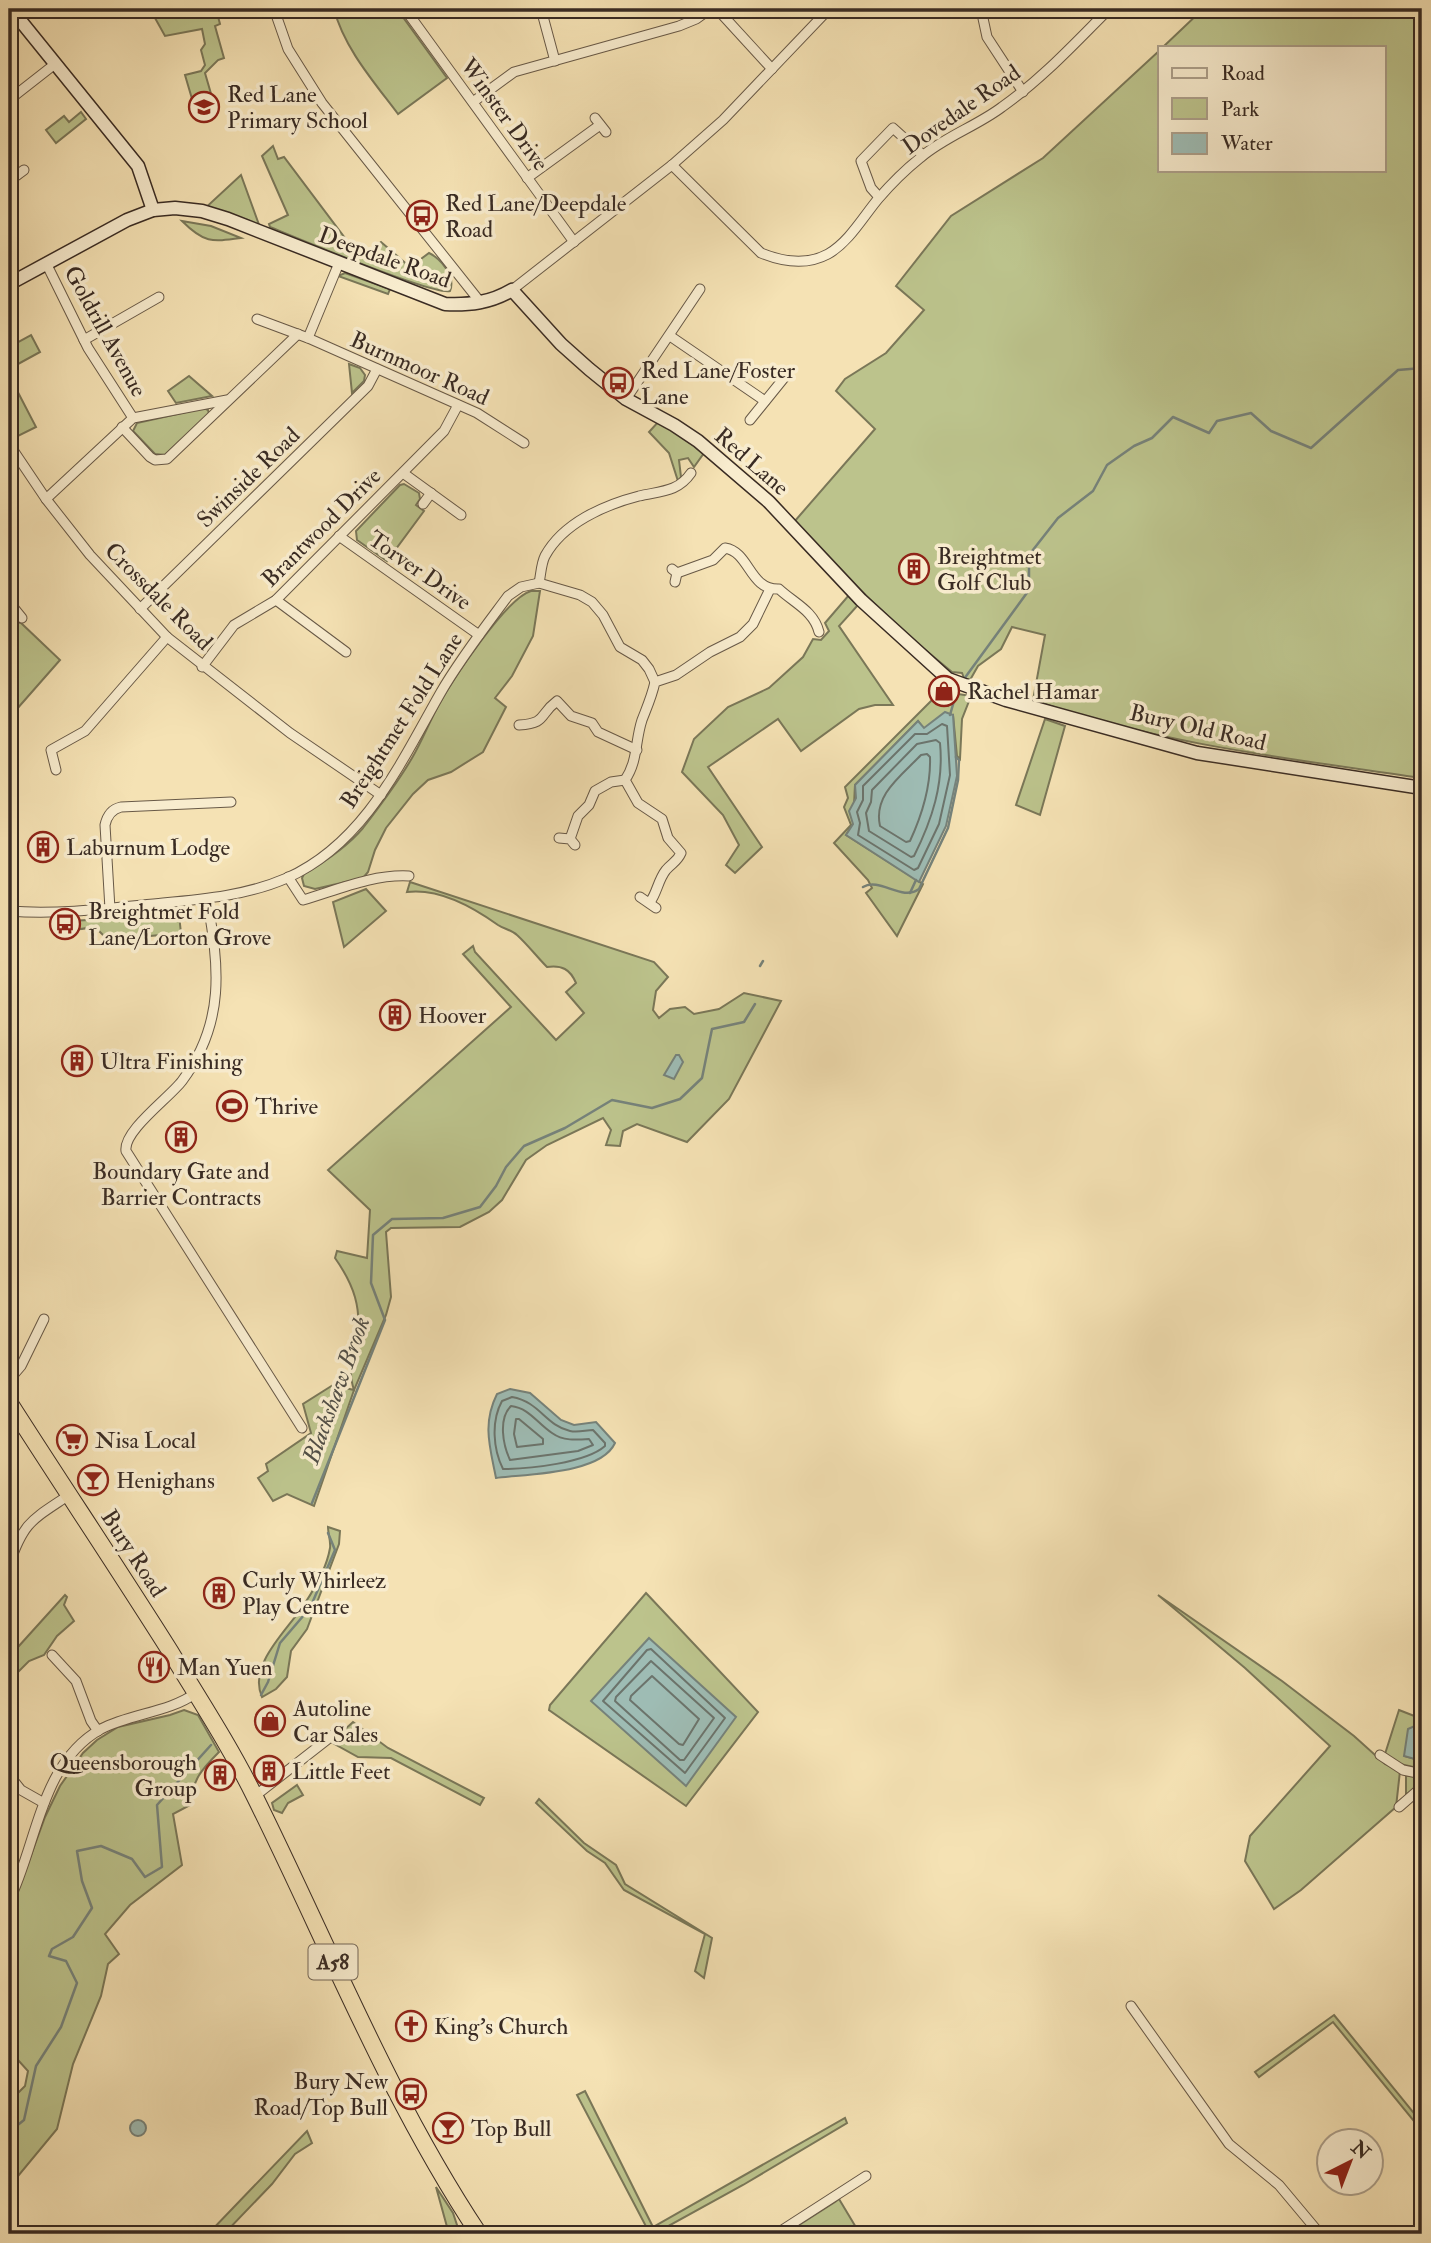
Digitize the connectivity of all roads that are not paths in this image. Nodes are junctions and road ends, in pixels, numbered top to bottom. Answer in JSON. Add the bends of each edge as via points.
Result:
{"nodes":[{"id":1,"x":11,"y":9,"type":"edge"},
{"id":2,"x":274,"y":9,"type":"edge"},
{"id":3,"x":405,"y":9,"type":"edge"},
{"id":4,"x":541,"y":9,"type":"edge"},
{"id":5,"x":710,"y":9,"type":"edge"},
{"id":6,"x":717,"y":9,"type":"edge"},
{"id":7,"x":830,"y":9,"type":"edge"},
{"id":8,"x":981,"y":9,"type":"edge"},
{"id":9,"x":1108,"y":9,"type":"edge"},
{"id":10,"x":555,"y":61,"type":"junction"},
{"id":11,"x":55,"y":64,"type":"junction"},
{"id":12,"x":772,"y":69,"type":"junction"},
{"id":13,"x":1023,"y":92,"type":"junction"},
{"id":14,"x":9,"y":100,"type":"edge"},
{"id":15,"x":472,"y":102,"type":"junction"},
{"id":16,"x":600,"y":125,"type":"dead end"},
{"id":17,"x":923,"y":155,"type":"junction"},
{"id":18,"x":9,"y":165,"type":"edge"},
{"id":19,"x":672,"y":166,"type":"junction"},
{"id":20,"x":16,"y":175,"type":"edge"},
{"id":21,"x":527,"y":178,"type":"junction"},
{"id":22,"x":879,"y":197,"type":"junction"},
{"id":23,"x":153,"y":210,"type":"junction"},
{"id":24,"x":574,"y":242,"type":"junction"},
{"id":25,"x":339,"y":262,"type":"junction"},
{"id":26,"x":46,"y":263,"type":"junction"},
{"id":27,"x":9,"y":284,"type":"edge"},
{"id":28,"x":700,"y":289,"type":"dead end"},
{"id":29,"x":512,"y":290,"type":"junction"},
{"id":30,"x":159,"y":297,"type":"dead end"},
{"id":31,"x":481,"y":303,"type":"junction"},
{"id":32,"x":261,"y":334,"type":"dead end"},
{"id":33,"x":298,"y":334,"type":"junction"},
{"id":34,"x":670,"y":336,"type":"junction"},
{"id":35,"x":308,"y":338,"type":"junction"},
{"id":36,"x":84,"y":340,"type":"junction"},
{"id":37,"x":377,"y":369,"type":"junction"},
{"id":38,"x":788,"y":373,"type":"dead end"},
{"id":39,"x":229,"y":399,"type":"junction"},
{"id":40,"x":626,"y":399,"type":"junction"},
{"id":41,"x":765,"y":401,"type":"junction"},
{"id":42,"x":458,"y":405,"type":"junction"},
{"id":43,"x":133,"y":418,"type":"junction"},
{"id":44,"x":750,"y":421,"type":"dead end"},
{"id":45,"x":122,"y":428,"type":"junction"},
{"id":46,"x":523,"y":443,"type":"dead end"},
{"id":47,"x":9,"y":444,"type":"edge"},
{"id":48,"x":403,"y":472,"type":"junction"},
{"id":49,"x":691,"y":473,"type":"dead end"},
{"id":50,"x":431,"y":493,"type":"junction"},
{"id":51,"x":46,"y":499,"type":"junction"},
{"id":52,"x":423,"y":504,"type":"dead end"},
{"id":53,"x":461,"y":515,"type":"dead end"},
{"id":54,"x":339,"y":536,"type":"junction"},
{"id":55,"x":675,"y":575,"type":"dead end"},
{"id":56,"x":539,"y":583,"type":"junction"},
{"id":57,"x":770,"y":589,"type":"junction"},
{"id":58,"x":276,"y":600,"type":"junction"},
{"id":59,"x":9,"y":602,"type":"edge"},
{"id":60,"x":140,"y":608,"type":"junction"},
{"id":61,"x":12,"y":613,"type":"edge"},
{"id":62,"x":22,"y":618,"type":"dead end"},
{"id":63,"x":819,"y":632,"type":"dead end"},
{"id":64,"x":479,"y":635,"type":"junction"},
{"id":65,"x":167,"y":637,"type":"junction"},
{"id":66,"x":346,"y":652,"type":"dead end"},
{"id":67,"x":202,"y":667,"type":"junction"},
{"id":68,"x":655,"y":682,"type":"junction"},
{"id":69,"x":970,"y":688,"type":"joint"},
{"id":70,"x":517,"y":727,"type":"dead end"},
{"id":71,"x":637,"y":750,"type":"junction"},
{"id":72,"x":57,"y":770,"type":"dead end"},
{"id":73,"x":625,"y":780,"type":"junction"},
{"id":74,"x":1422,"y":788,"type":"edge"},
{"id":75,"x":193,"y":791,"type":"dead end"},
{"id":76,"x":381,"y":795,"type":"junction"},
{"id":77,"x":231,"y":802,"type":"dead end"},
{"id":78,"x":194,"y":803,"type":"junction"},
{"id":79,"x":559,"y":838,"type":"dead end"},
{"id":80,"x":409,"y":876,"type":"dead end"},
{"id":81,"x":288,"y":877,"type":"junction"},
{"id":82,"x":640,"y":897,"type":"dead end"},
{"id":83,"x":207,"y":899,"type":"junction"},
{"id":84,"x":110,"y":909,"type":"junction"},
{"id":85,"x":9,"y":911,"type":"edge"},
{"id":86,"x":44,"y":1319,"type":"dead end"},
{"id":87,"x":9,"y":1380,"type":"edge"},
{"id":88,"x":9,"y":1402,"type":"edge"},
{"id":89,"x":302,"y":1428,"type":"dead end"},
{"id":90,"x":69,"y":1495,"type":"junction"},
{"id":91,"x":9,"y":1565,"type":"edge"},
{"id":92,"x":55,"y":1661,"type":"dead end"},
{"id":93,"x":196,"y":1693,"type":"junction"},
{"id":94,"x":98,"y":1731,"type":"junction"},
{"id":95,"x":337,"y":1731,"type":"dead end"},
{"id":96,"x":1380,"y":1755,"type":"dead end"},
{"id":97,"x":1422,"y":1774,"type":"edge"},
{"id":98,"x":9,"y":1775,"type":"edge"},
{"id":99,"x":1422,"y":1787,"type":"edge"},
{"id":100,"x":255,"y":1796,"type":"junction"},
{"id":101,"x":44,"y":1803,"type":"junction"},
{"id":102,"x":1399,"y":1807,"type":"dead end"},
{"id":103,"x":10,"y":1895,"type":"edge"},
{"id":104,"x":1132,"y":2006,"type":"dead end"},
{"id":105,"x":866,"y":2176,"type":"dead end"},
{"id":106,"x":479,"y":2234,"type":"edge"},
{"id":107,"x":776,"y":2234,"type":"edge"},
{"id":108,"x":1320,"y":2234,"type":"edge"}],
"edges":[{"from":1,"to":11,"type":"street"},
{"from":2,"to":31,"type":"street","via":[[288,49],[322,103]]},
{"from":3,"to":15,"type":"street","name":"Winster Drive"},
{"from":4,"to":10,"type":"street"},
{"from":5,"to":10,"type":"street","via":[[679,26]]},
{"from":6,"to":12,"type":"street"},
{"from":7,"to":12,"type":"street","name":"Deepdale Road"},
{"from":8,"to":13,"type":"street","via":[[987,37]]},
{"from":9,"to":13,"type":"street","name":"Dovedale Road"},
{"from":10,"to":15,"type":"street","via":[[514,72]]},
{"from":11,"to":14,"type":"street"},
{"from":11,"to":23,"type":"street","via":[[138,166]]},
{"from":12,"to":19,"type":"street","name":"Deepdale Road"},
{"from":13,"to":17,"type":"street","name":"Dovedale Road"},
{"from":15,"to":21,"type":"street","name":"Winster Drive"},
{"from":16,"to":21,"type":"street"},
{"from":17,"to":22,"type":"street","name":"Dovedale Road"},
{"from":17,"to":22,"type":"street","via":[[893,128],[861,161]]},
{"from":18,"to":20,"type":"street"},
{"from":19,"to":22,"type":"street","name":"Dovedale Road","via":[[761,253],[779,260],[815,260],[829,254]]},
{"from":19,"to":24,"type":"street","name":"Deepdale Road"},
{"from":21,"to":24,"type":"street","name":"Winster Drive"},
{"from":23,"to":25,"type":"street","name":"Deepdale Road","via":[[202,211]]},
{"from":23,"to":26,"type":"street","name":"Deepdale Road"},
{"from":24,"to":29,"type":"street","name":"Deepdale Road"},
{"from":25,"to":31,"type":"street","name":"Deepdale Road","via":[[445,304]]},
{"from":25,"to":35,"type":"street"},
{"from":26,"to":27,"type":"street","name":"Deepdale Road"},
{"from":26,"to":36,"type":"street","name":"Goldrill Avenue"},
{"from":28,"to":34,"type":"street"},
{"from":29,"to":31,"type":"street","name":"Deepdale Road"},
{"from":29,"to":40,"type":"street","name":"Red Lane","via":[[561,344]]},
{"from":30,"to":36,"type":"street"},
{"from":32,"to":33,"type":"street","name":"Burnmoor Road","via":[[262,321]]},
{"from":33,"to":35,"type":"street","name":"Burnmoor Road"},
{"from":33,"to":39,"type":"street"},
{"from":34,"to":40,"type":"street"},
{"from":34,"to":41,"type":"street"},
{"from":35,"to":37,"type":"street","name":"Burnmoor Road"},
{"from":36,"to":43,"type":"street","name":"Goldrill Avenue"},
{"from":37,"to":42,"type":"street","name":"Burnmoor Road"},
{"from":37,"to":60,"type":"street","name":"Swinside Road","via":[[368,386]]},
{"from":38,"to":41,"type":"street"},
{"from":39,"to":43,"type":"street"},
{"from":39,"to":45,"type":"street","via":[[167,459],[150,457]]},
{"from":40,"to":69,"type":"street","name":"Red Lane","via":[[674,425],[722,460],[769,502],[875,613],[951,680]]},
{"from":41,"to":44,"type":"street"},
{"from":42,"to":46,"type":"street","name":"Burnmoor Road"},
{"from":42,"to":48,"type":"street","name":"Brantwood Drive","via":[[444,431]]},
{"from":43,"to":45,"type":"street"},
{"from":45,"to":51,"type":"street"},
{"from":47,"to":51,"type":"street","name":"Crossdale Road"},
{"from":48,"to":50,"type":"street"},
{"from":48,"to":54,"type":"street","name":"Brantwood Drive"},
{"from":49,"to":56,"type":"street","via":[[680,487],[623,500],[582,519],[559,537],[544,558]]},
{"from":50,"to":52,"type":"street"},
{"from":50,"to":53,"type":"street"},
{"from":51,"to":60,"type":"street","name":"Crossdale Road"},
{"from":54,"to":58,"type":"street","name":"Brantwood Drive"},
{"from":54,"to":64,"type":"street","name":"Torver Drive"},
{"from":55,"to":57,"type":"street","via":[[713,560],[725,548],[733,549],[757,582]]},
{"from":56,"to":64,"type":"street","name":"Breightmet Fold Lane","via":[[508,596]]},
{"from":56,"to":68,"type":"street","via":[[592,602],[620,647],[642,660]]},
{"from":57,"to":63,"type":"street","via":[[779,589],[806,609]]},
{"from":57,"to":68,"type":"street","via":[[740,637],[676,675]]},
{"from":58,"to":66,"type":"street"},
{"from":58,"to":67,"type":"street","name":"Brantwood Drive","via":[[239,621]]},
{"from":59,"to":61,"type":"street"},
{"from":60,"to":65,"type":"street","name":"Crossdale Road"},
{"from":61,"to":62,"type":"street"},
{"from":64,"to":76,"type":"street","name":"Breightmet Fold Lane"},
{"from":65,"to":67,"type":"street","name":"Crossdale Road"},
{"from":65,"to":72,"type":"street","via":[[89,727],[51,750]]},
{"from":67,"to":76,"type":"street","name":"Crossdale Road"},
{"from":68,"to":71,"type":"street"},
{"from":69,"to":74,"type":"street","name":"Bury Old Road","via":[[1213,756]]},
{"from":70,"to":71,"type":"street","via":[[542,719],[555,697],[571,716]]},
{"from":71,"to":73,"type":"street"},
{"from":73,"to":79,"type":"street","via":[[596,791],[578,816],[572,842]]},
{"from":73,"to":82,"type":"street","via":[[638,803],[662,819],[668,838],[681,853],[667,870],[653,905]]},
{"from":75,"to":78,"type":"street"},
{"from":76,"to":81,"type":"street","name":"Breightmet Fold Lane","via":[[338,845]]},
{"from":77,"to":78,"type":"street"},
{"from":78,"to":84,"type":"street","via":[[121,807],[109,814],[105,825]]},
{"from":80,"to":81,"type":"street","via":[[393,875],[303,900]]},
{"from":81,"to":83,"type":"street","name":"Breightmet Fold Lane","via":[[248,892]]},
{"from":83,"to":84,"type":"street","name":"Breightmet Fold Lane"},
{"from":83,"to":89,"type":"street","via":[[217,975],[210,1029],[181,1082],[134,1129],[125,1146]]},
{"from":84,"to":85,"type":"street","name":"Breightmet Fold Lane"},
{"from":86,"to":87,"type":"street"},
{"from":88,"to":90,"type":"highway","name":"Bury Road","number":"A58"},
{"from":90,"to":91,"type":"street","via":[[30,1522]]},
{"from":90,"to":93,"type":"highway","name":"Bury Road","number":"A58"},
{"from":92,"to":94,"type":"street","via":[[76,1681]]},
{"from":93,"to":94,"type":"street","via":[[171,1707],[120,1720]]},
{"from":93,"to":100,"type":"highway","name":"Bury Road","number":"A58"},
{"from":94,"to":101,"type":"street","via":[[68,1759]]},
{"from":95,"to":100,"type":"street"},
{"from":96,"to":97,"type":"street","via":[[1403,1770]]},
{"from":98,"to":101,"type":"street","via":[[21,1790]]},
{"from":99,"to":102,"type":"street"},
{"from":100,"to":106,"type":"highway","number":"A58","via":[[409,2118]]},
{"from":101,"to":103,"type":"street"},
{"from":104,"to":108,"type":"street","via":[[1229,2144],[1279,2185]]},
{"from":105,"to":107,"type":"street"}]}
